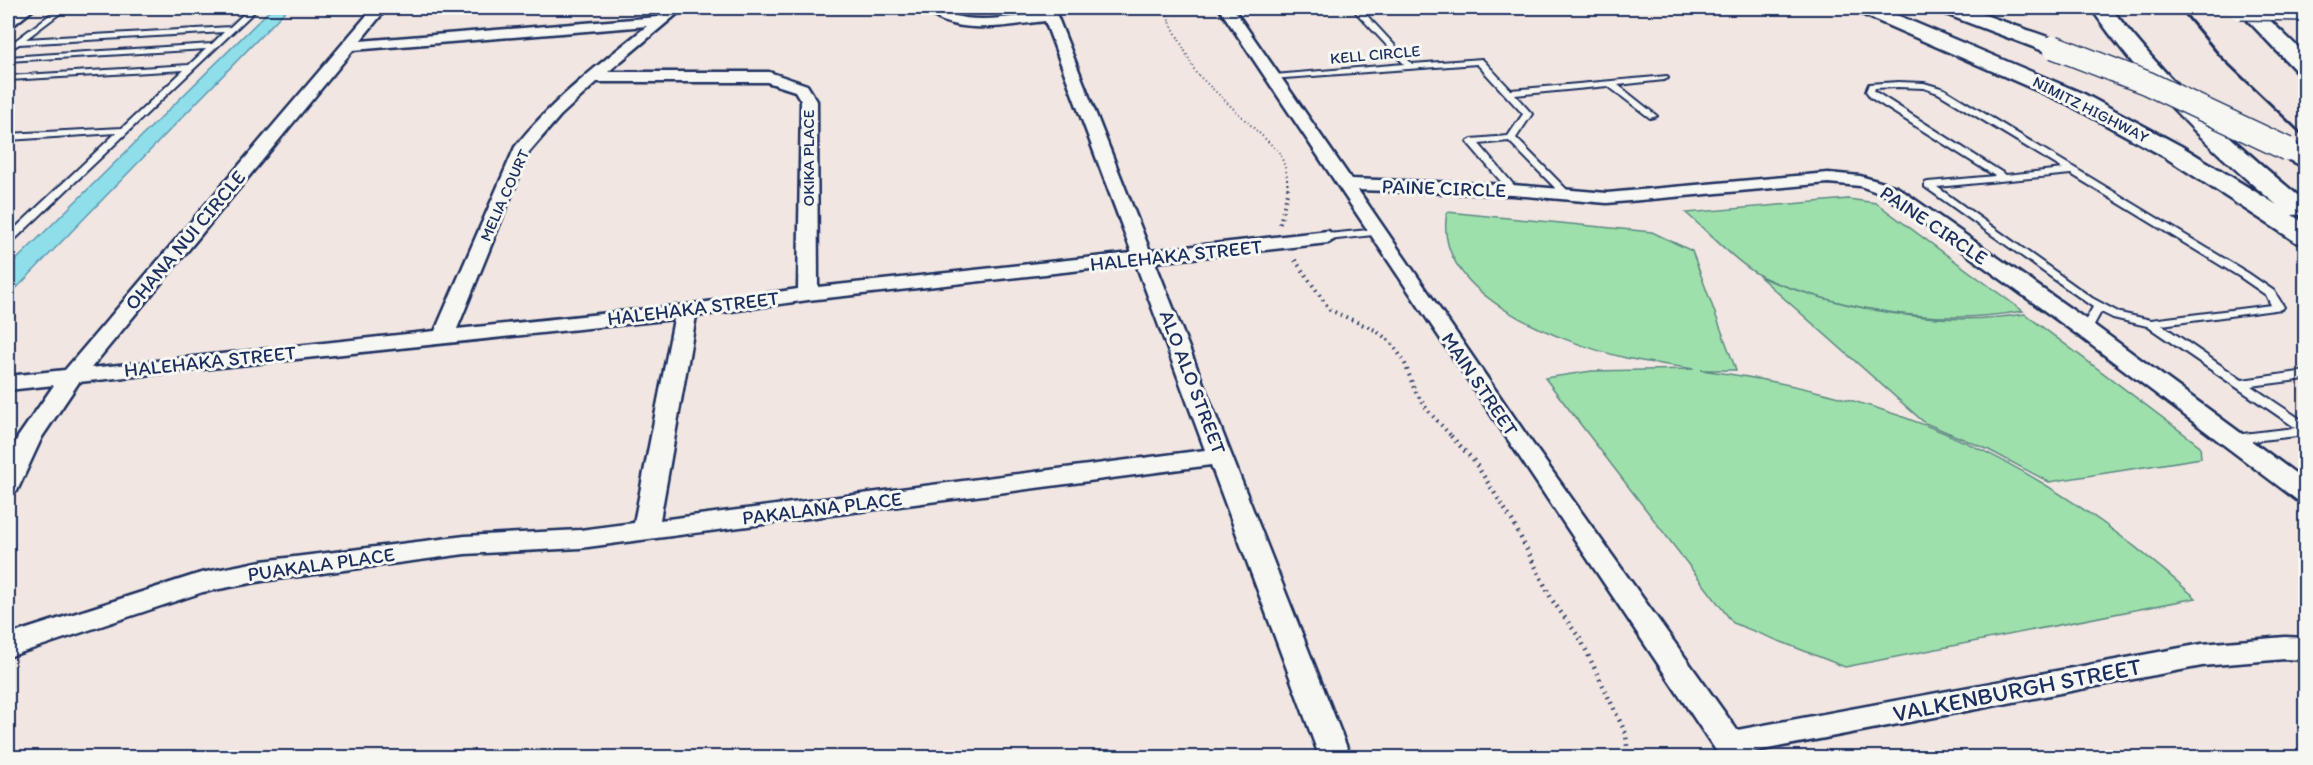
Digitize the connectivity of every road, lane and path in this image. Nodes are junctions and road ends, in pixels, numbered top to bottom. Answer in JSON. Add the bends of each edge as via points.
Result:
{"nodes":[{"id":1,"x":26,"y":8,"type":"edge"},
{"id":2,"x":63,"y":8,"type":"edge"},
{"id":3,"x":254,"y":8,"type":"edge"},
{"id":4,"x":380,"y":8,"type":"edge"},
{"id":5,"x":677,"y":8,"type":"edge"},
{"id":6,"x":932,"y":8,"type":"edge"},
{"id":7,"x":1163,"y":8,"type":"edge"},
{"id":8,"x":1226,"y":8,"type":"edge"},
{"id":9,"x":1356,"y":8,"type":"edge"},
{"id":10,"x":1864,"y":8,"type":"edge"},
{"id":11,"x":1947,"y":8,"type":"edge"},
{"id":12,"x":2101,"y":8,"type":"edge"},
{"id":13,"x":2240,"y":8,"type":"edge"},
{"id":14,"x":2246,"y":8,"type":"edge"},
{"id":15,"x":2279,"y":8,"type":"edge"},
{"id":16,"x":2306,"y":9,"type":"edge"},
{"id":17,"x":1049,"y":12,"type":"edge"},
{"id":18,"x":8,"y":21,"type":"edge"},
{"id":19,"x":662,"y":21,"type":"junction"},
{"id":20,"x":232,"y":29,"type":"junction"},
{"id":21,"x":2299,"y":30,"type":"dead end"},
{"id":22,"x":16,"y":42,"type":"junction"},
{"id":23,"x":214,"y":46,"type":"junction"},
{"id":24,"x":348,"y":46,"type":"junction"},
{"id":25,"x":8,"y":49,"type":"edge"},
{"id":26,"x":8,"y":59,"type":"edge"},
{"id":27,"x":1410,"y":66,"type":"junction"},
{"id":28,"x":192,"y":67,"type":"junction"},
{"id":29,"x":2306,"y":68,"type":"edge"},
{"id":30,"x":596,"y":77,"type":"junction"},
{"id":31,"x":1274,"y":77,"type":"junction"},
{"id":32,"x":8,"y":78,"type":"edge"},
{"id":33,"x":1664,"y":78,"type":"dead end"},
{"id":34,"x":1610,"y":83,"type":"junction"},
{"id":35,"x":1508,"y":93,"type":"junction"},
{"id":36,"x":1653,"y":116,"type":"dead end"},
{"id":37,"x":125,"y":130,"type":"junction"},
{"id":38,"x":8,"y":137,"type":"edge"},
{"id":39,"x":1511,"y":138,"type":"junction"},
{"id":40,"x":2296,"y":155,"type":"edge"},
{"id":41,"x":2073,"y":171,"type":"junction"},
{"id":42,"x":2005,"y":177,"type":"junction"},
{"id":43,"x":1346,"y":184,"type":"junction"},
{"id":44,"x":1513,"y":190,"type":"junction"},
{"id":45,"x":1567,"y":195,"type":"junction"},
{"id":46,"x":2306,"y":215,"type":"edge"},
{"id":47,"x":1378,"y":232,"type":"junction"},
{"id":48,"x":2306,"y":236,"type":"edge"},
{"id":49,"x":1328,"y":237,"type":"joint"},
{"id":50,"x":8,"y":240,"type":"edge"},
{"id":51,"x":1281,"y":244,"type":"junction"},
{"id":52,"x":1146,"y":259,"type":"junction"},
{"id":53,"x":808,"y":294,"type":"junction"},
{"id":54,"x":2099,"y":306,"type":"junction"},
{"id":55,"x":686,"y":311,"type":"junction"},
{"id":56,"x":2151,"y":323,"type":"junction"},
{"id":57,"x":2086,"y":330,"type":"junction"},
{"id":58,"x":444,"y":335,"type":"junction"},
{"id":59,"x":2306,"y":375,"type":"edge"},
{"id":60,"x":71,"y":377,"type":"junction"},
{"id":61,"x":8,"y":383,"type":"edge"},
{"id":62,"x":2240,"y":384,"type":"junction"},
{"id":63,"x":2306,"y":430,"type":"edge"},
{"id":64,"x":2234,"y":439,"type":"junction"},
{"id":65,"x":1221,"y":456,"type":"junction"},
{"id":66,"x":8,"y":485,"type":"edge"},
{"id":67,"x":2306,"y":494,"type":"edge"},
{"id":68,"x":645,"y":531,"type":"junction"},
{"id":69,"x":8,"y":646,"type":"edge"},
{"id":70,"x":2306,"y":650,"type":"edge"},
{"id":71,"x":1734,"y":751,"type":"edge"},
{"id":72,"x":1336,"y":758,"type":"edge"},
{"id":73,"x":1628,"y":758,"type":"edge"}],
"edges":[{"from":1,"to":18,"type":"main road"},
{"from":2,"to":22,"type":"lane"},
{"from":3,"to":20,"type":"lane"},
{"from":4,"to":24,"type":"street","name":"OHANA NUI CIRCLE"},
{"from":5,"to":19,"type":"street","name":"MELIA COURT"},
{"from":6,"to":17,"type":"street","via":[[943,17],[969,22]]},
{"from":7,"to":51,"type":"path","via":[[1196,73],[1285,162],[1288,191],[1276,237]]},
{"from":8,"to":31,"type":"street","name":"MAIN STREET"},
{"from":9,"to":27,"type":"lane"},
{"from":10,"to":48,"type":"main road","name":"NIMITZ HIGHWAY","via":[[2076,99],[2172,151]]},
{"from":11,"to":40,"type":"main road","bridge":true,"via":[[2147,82]]},
{"from":12,"to":46,"type":"main road","via":[[2142,64],[2205,129]]},
{"from":13,"to":16,"type":"main road","bridge":true},
{"from":14,"to":29,"type":"main road"},
{"from":15,"to":21,"type":"main road"},
{"from":17,"to":52,"type":"street","name":"ALO ALO STREET"},
{"from":19,"to":24,"type":"street"},
{"from":19,"to":30,"type":"street","name":"MELIA COURT"},
{"from":20,"to":22,"type":"lane"},
{"from":20,"to":23,"type":"lane"},
{"from":22,"to":25,"type":"lane"},
{"from":23,"to":26,"type":"lane"},
{"from":23,"to":28,"type":"lane"},
{"from":24,"to":60,"type":"street","name":"OHANA NUI CIRCLE"},
{"from":27,"to":31,"type":"lane","name":"KELL CIRCLE"},
{"from":27,"to":35,"type":"lane","name":"KELL CIRCLE","via":[[1479,61]]},
{"from":28,"to":32,"type":"lane"},
{"from":28,"to":37,"type":"lane"},
{"from":30,"to":53,"type":"street","name":"OKIKA PLACE","via":[[758,76],[787,81],[805,92],[809,101]]},
{"from":30,"to":58,"type":"street","name":"MELIA COURT","via":[[554,111],[521,151]]},
{"from":31,"to":43,"type":"street","name":"MAIN STREET"},
{"from":33,"to":34,"type":"lane"},
{"from":34,"to":35,"type":"lane"},
{"from":34,"to":36,"type":"lane"},
{"from":35,"to":39,"type":"lane","via":[[1528,114]]},
{"from":37,"to":38,"type":"lane"},
{"from":37,"to":50,"type":"lane"},
{"from":39,"to":44,"type":"lane","via":[[1472,142]]},
{"from":39,"to":45,"type":"lane"},
{"from":41,"to":42,"type":"lane"},
{"from":41,"to":42,"type":"lane","via":[[1941,91],[1908,82],[1872,86],[1874,96]]},
{"from":41,"to":56,"type":"lane","via":[[2244,275],[2270,293],[2278,308]]},
{"from":42,"to":54,"type":"lane","via":[[1928,185]]},
{"from":43,"to":44,"type":"street","name":"PAINE CIRCLE"},
{"from":43,"to":47,"type":"street","name":"MAIN STREET"},
{"from":44,"to":45,"type":"street","name":"PAINE CIRCLE"},
{"from":45,"to":57,"type":"street","name":"PAINE CIRCLE","via":[[1607,198],[1828,178],[1862,181],[1891,191]]},
{"from":47,"to":49,"type":"lane","name":"HALEHAKA STREET"},
{"from":47,"to":71,"type":"street","name":"MAIN STREET"},
{"from":49,"to":51,"type":"street","name":"HALEHAKA STREET"},
{"from":51,"to":52,"type":"street","name":"HALEHAKA STREET"},
{"from":51,"to":73,"type":"path","via":[[1330,310],[1375,330],[1390,342],[1429,412],[1474,460],[1513,522],[1552,600],[1581,640],[1626,734]]},
{"from":52,"to":53,"type":"street","name":"HALEHAKA STREET"},
{"from":52,"to":65,"type":"street","name":"ALO ALO STREET"},
{"from":53,"to":55,"type":"street","name":"HALEHAKA STREET"},
{"from":54,"to":56,"type":"lane","via":[[2117,316]]},
{"from":54,"to":57,"type":"lane"},
{"from":55,"to":58,"type":"street","name":"HALEHAKA STREET"},
{"from":55,"to":68,"type":"street"},
{"from":56,"to":62,"type":"lane"},
{"from":57,"to":64,"type":"street","name":"PAINE CIRCLE"},
{"from":58,"to":60,"type":"street","name":"HALEHAKA STREET"},
{"from":59,"to":62,"type":"lane"},
{"from":60,"to":61,"type":"street","name":"HALEHAKA STREET"},
{"from":60,"to":66,"type":"street","name":"OHANA NUI CIRCLE","via":[[30,437]]},
{"from":62,"to":63,"type":"lane"},
{"from":63,"to":64,"type":"lane"},
{"from":64,"to":67,"type":"street","name":"PAINE CIRCLE"},
{"from":65,"to":68,"type":"street","name":"PAKALANA PLACE"},
{"from":65,"to":72,"type":"street","name":"ALO ALO STREET"},
{"from":68,"to":69,"type":"street","name":"PUAKALA PLACE","via":[[465,545],[262,571],[201,583]]},
{"from":70,"to":71,"type":"street","name":"VALKENBURGH STREET","via":[[2285,648],[2202,655]]}]}
